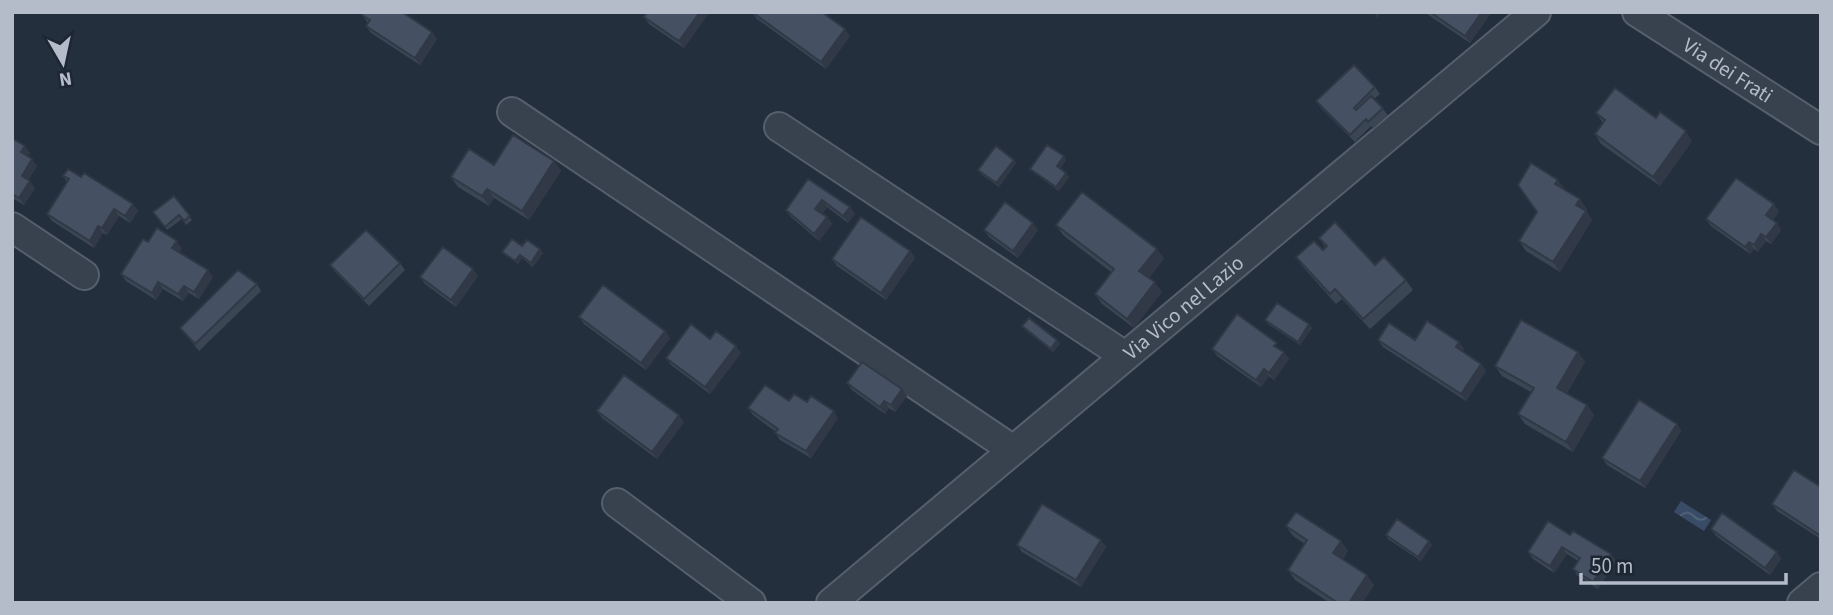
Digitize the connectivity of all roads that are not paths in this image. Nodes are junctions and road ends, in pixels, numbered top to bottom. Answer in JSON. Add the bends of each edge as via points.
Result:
{"nodes":[{"id":1,"x":1536,"y":12,"type":"edge"},
{"id":2,"x":1637,"y":12,"type":"edge"},
{"id":3,"x":512,"y":112,"type":"dead end"},
{"id":4,"x":779,"y":127,"type":"dead end"},
{"id":5,"x":1821,"y":130,"type":"edge"},
{"id":6,"x":12,"y":227,"type":"edge"},
{"id":7,"x":83,"y":275,"type":"dead end"},
{"id":8,"x":1125,"y":356,"type":"junction"},
{"id":9,"x":1013,"y":450,"type":"junction"},
{"id":10,"x":617,"y":503,"type":"dead end"},
{"id":11,"x":1821,"y":587,"type":"edge"},
{"id":12,"x":751,"y":603,"type":"edge"},
{"id":13,"x":831,"y":603,"type":"edge"},
{"id":14,"x":1802,"y":603,"type":"edge"}],
"edges":[{"from":1,"to":8,"type":"street","name":"Via Vico nel Lazio"},
{"from":2,"to":5,"type":"street","name":"Via dei Frati"},
{"from":3,"to":9,"type":"street"},
{"from":4,"to":8,"type":"street"},
{"from":6,"to":7,"type":"street"},
{"from":8,"to":9,"type":"street","name":"Via Vico nel Lazio"},
{"from":9,"to":13,"type":"street","name":"Via Vico nel Lazio"},
{"from":10,"to":12,"type":"street"},
{"from":11,"to":14,"type":"street"}]}
